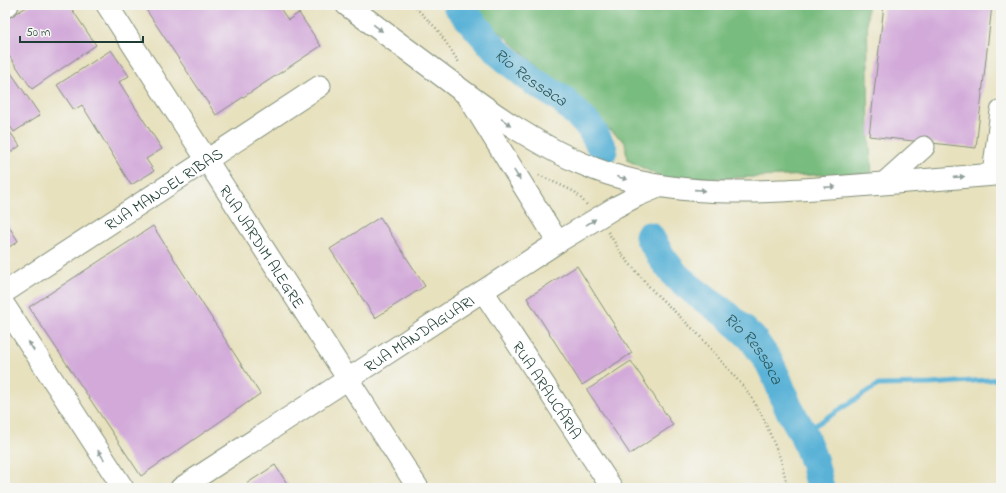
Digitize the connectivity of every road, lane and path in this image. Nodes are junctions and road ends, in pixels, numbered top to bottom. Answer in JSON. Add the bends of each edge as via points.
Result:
{"nodes":[{"id":1,"x":8,"y":5,"type":"edge"},
{"id":2,"x":106,"y":5,"type":"edge"},
{"id":3,"x":347,"y":5,"type":"edge"},
{"id":4,"x":5,"y":7,"type":"edge"},
{"id":5,"x":320,"y":86,"type":"dead end"},
{"id":6,"x":467,"y":94,"type":"junction"},
{"id":7,"x":1001,"y":111,"type":"edge"},
{"id":8,"x":924,"y":147,"type":"dead end"},
{"id":9,"x":207,"y":160,"type":"junction"},
{"id":10,"x":997,"y":174,"type":"edge"},
{"id":11,"x":884,"y":183,"type":"junction"},
{"id":12,"x":661,"y":186,"type":"junction"},
{"id":13,"x":558,"y":242,"type":"junction"},
{"id":14,"x":483,"y":291,"type":"junction"},
{"id":15,"x":5,"y":292,"type":"edge"},
{"id":16,"x":5,"y":306,"type":"edge"},
{"id":17,"x":348,"y":379,"type":"junction"},
{"id":18,"x":123,"y":488,"type":"edge"},
{"id":19,"x":181,"y":488,"type":"edge"},
{"id":20,"x":418,"y":488,"type":"edge"},
{"id":21,"x":612,"y":488,"type":"edge"}],
"edges":[{"from":1,"to":4,"type":"street"},
{"from":2,"to":9,"type":"street","name":"RUA JARDIM ALEGRE"},
{"from":3,"to":6,"type":"main road","one_way":true},
{"from":5,"to":9,"type":"street","name":"RUA MANOEL RIBAS"},
{"from":6,"to":12,"type":"main road","one_way":true,"via":[[520,131],[566,156],[617,177]]},
{"from":6,"to":13,"type":"street","one_way":true},
{"from":7,"to":10,"type":"street"},
{"from":8,"to":11,"type":"street"},
{"from":9,"to":15,"type":"street","name":"RUA MANOEL RIBAS"},
{"from":9,"to":17,"type":"street","name":"RUA JARDIM ALEGRE"},
{"from":11,"to":10,"type":"main road","one_way":true},
{"from":12,"to":11,"type":"main road","one_way":true,"via":[[707,190],[781,191]]},
{"from":13,"to":12,"type":"street","name":"RUA MANDAGUARI","one_way":true,"via":[[616,207]]},
{"from":13,"to":14,"type":"street","name":"RUA MANDAGUARI"},
{"from":14,"to":17,"type":"street","name":"RUA MANDAGUARI"},
{"from":14,"to":21,"type":"street","name":"RUA ARAUCÁRIA"},
{"from":18,"to":16,"type":"street","one_way":true},
{"from":17,"to":19,"type":"street","name":"RUA MANDAGUARI"},
{"from":17,"to":20,"type":"street","name":"RUA JARDIM ALEGRE"}]}
